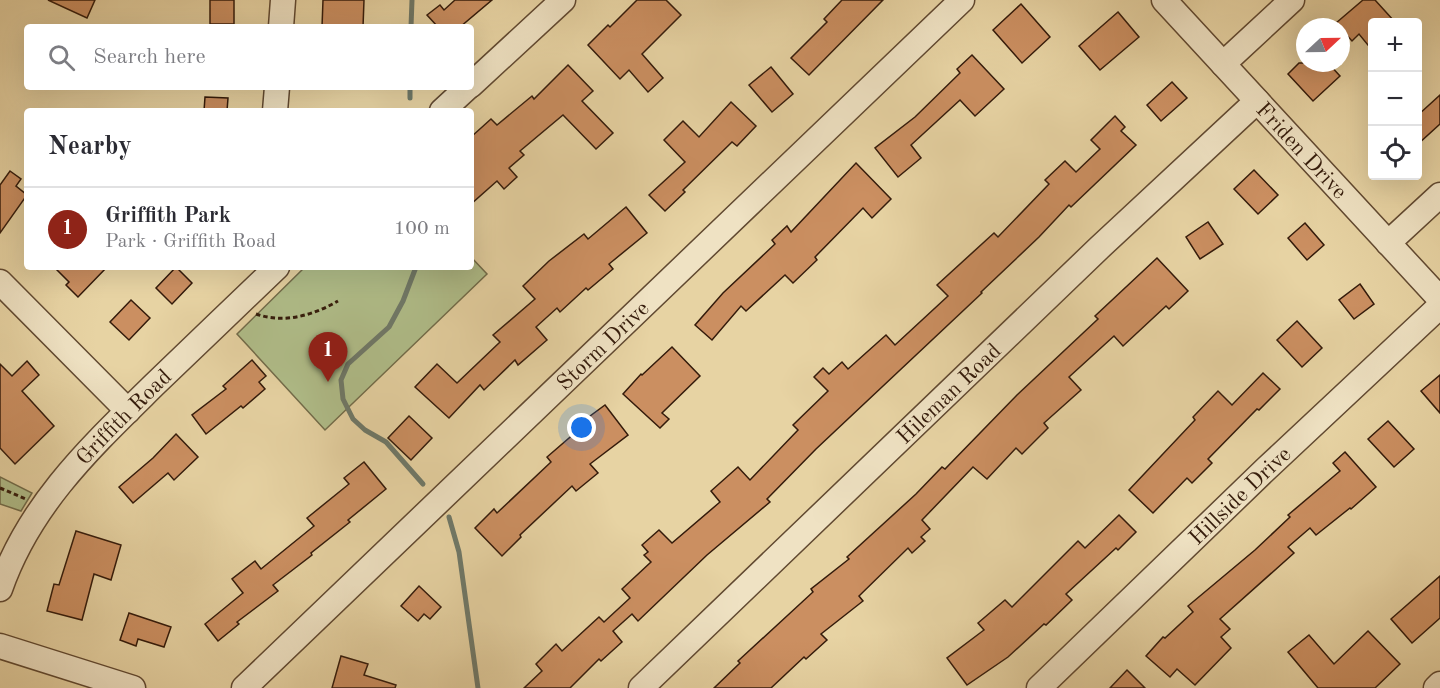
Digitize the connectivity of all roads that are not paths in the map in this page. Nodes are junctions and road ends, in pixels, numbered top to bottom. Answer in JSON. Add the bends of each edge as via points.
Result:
{"nodes":[{"id":1,"x":283,"y":0,"type":"edge"},
{"id":2,"x":563,"y":0,"type":"edge"},
{"id":3,"x":962,"y":0,"type":"edge"},
{"id":4,"x":1164,"y":0,"type":"edge"},
{"id":5,"x":1292,"y":0,"type":"edge"},
{"id":6,"x":281,"y":24,"type":"edge"},
{"id":7,"x":1223,"y":64,"type":"junction"},
{"id":8,"x":474,"y":82,"type":"edge"},
{"id":9,"x":277,"y":90,"type":"edge"},
{"id":10,"x":466,"y":90,"type":"edge"},
{"id":11,"x":1257,"y":101,"type":"junction"},
{"id":12,"x":275,"y":108,"type":"edge"},
{"id":13,"x":445,"y":108,"type":"edge"},
{"id":14,"x":1440,"y":195,"type":"edge"},
{"id":15,"x":1388,"y":243,"type":"junction"},
{"id":16,"x":268,"y":271,"type":"edge"},
{"id":17,"x":0,"y":282,"type":"edge"},
{"id":18,"x":1440,"y":299,"type":"edge"},
{"id":19,"x":1440,"y":306,"type":"edge"},
{"id":20,"x":128,"y":411,"type":"junction"},
{"id":21,"x":0,"y":589,"type":"edge"},
{"id":22,"x":0,"y":646,"type":"edge"},
{"id":23,"x":1440,"y":684,"type":"edge"},
{"id":24,"x":133,"y":688,"type":"edge"},
{"id":25,"x":244,"y":688,"type":"edge"},
{"id":26,"x":641,"y":688,"type":"edge"},
{"id":27,"x":1039,"y":688,"type":"edge"},
{"id":28,"x":1436,"y":688,"type":"edge"}],
"edges":[{"from":1,"to":6,"type":"street"},
{"from":2,"to":8,"type":"street"},
{"from":3,"to":25,"type":"street","name":"Storm Drive"},
{"from":4,"to":7,"type":"street","name":"Friden Drive"},
{"from":5,"to":7,"type":"street"},
{"from":7,"to":11,"type":"street","name":"Friden Drive"},
{"from":9,"to":12,"type":"street"},
{"from":10,"to":13,"type":"street"},
{"from":11,"to":15,"type":"street","name":"Friden Drive"},
{"from":11,"to":26,"type":"street","name":"Hileman Road"},
{"from":14,"to":15,"type":"street"},
{"from":15,"to":18,"type":"street","name":"Friden Drive"},
{"from":16,"to":20,"type":"street","name":"Griffith Road"},
{"from":17,"to":20,"type":"street"},
{"from":19,"to":27,"type":"street","name":"Hillside Drive"},
{"from":20,"to":21,"type":"street","name":"Griffith Road","via":[[75,463],[42,506],[20,542]]},
{"from":22,"to":24,"type":"street"},
{"from":23,"to":28,"type":"street"}]}
